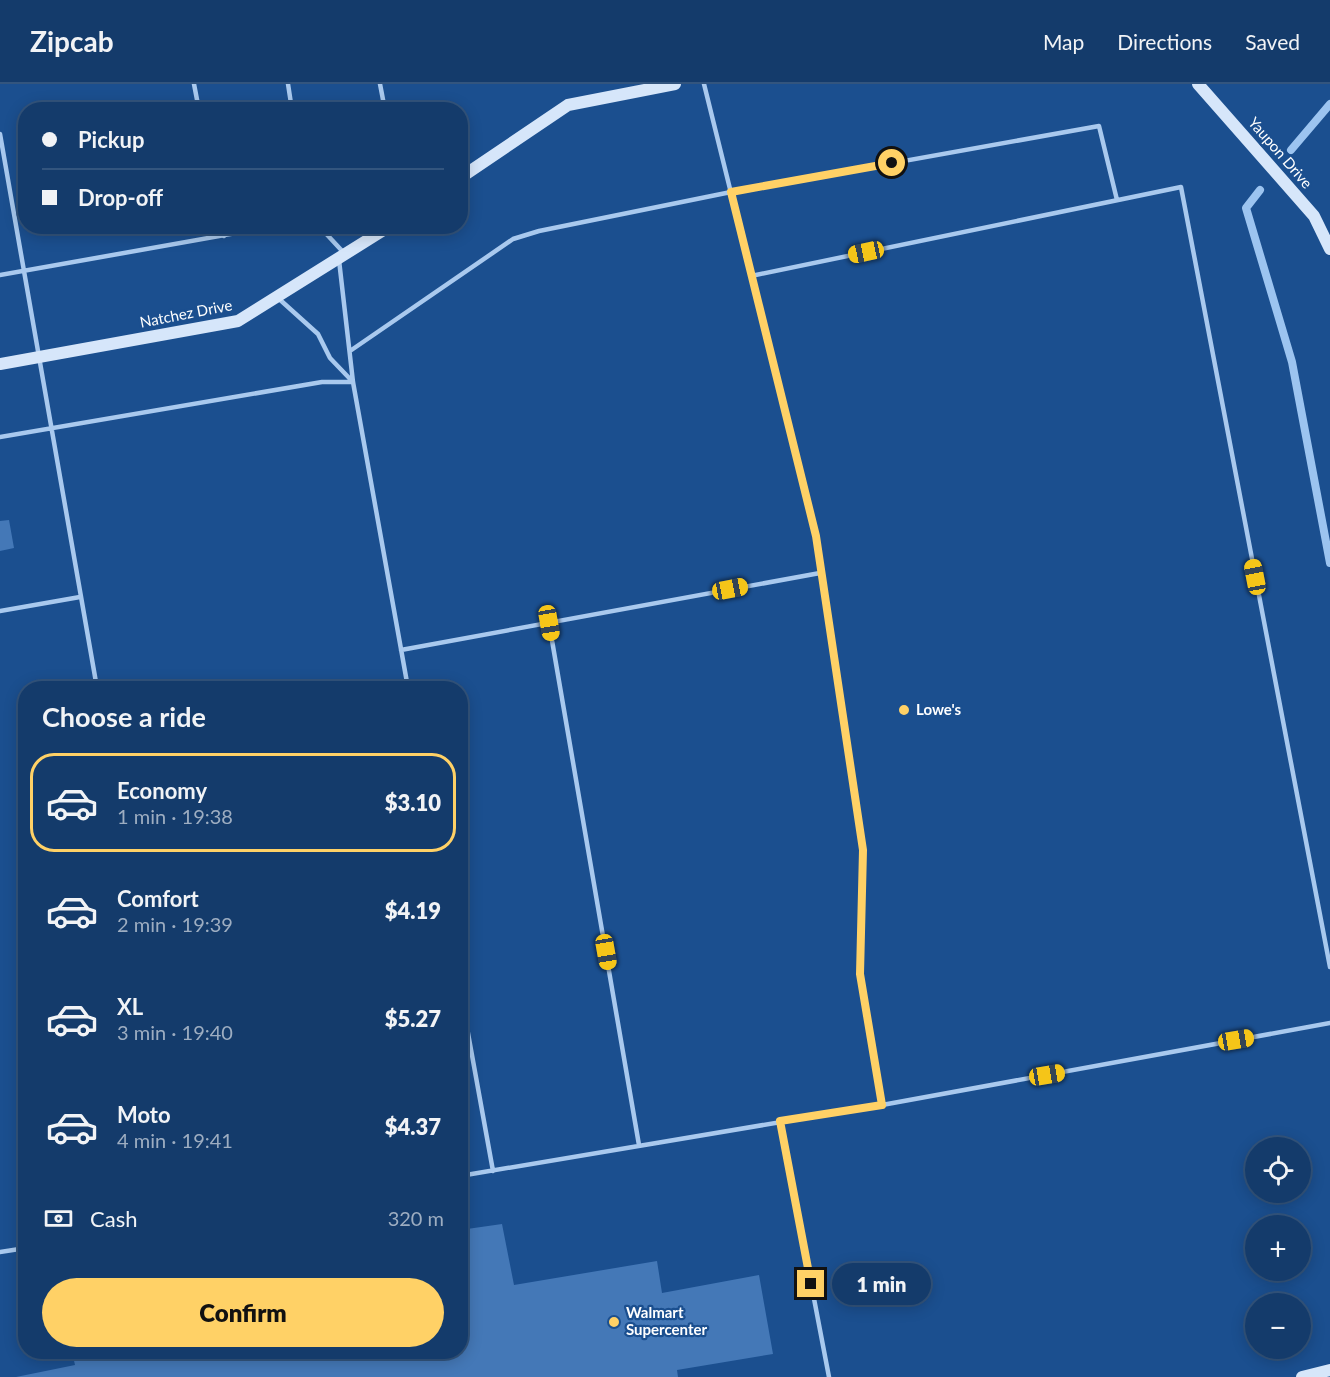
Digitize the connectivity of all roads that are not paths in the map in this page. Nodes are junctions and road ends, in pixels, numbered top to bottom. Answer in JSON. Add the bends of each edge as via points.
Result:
{"nodes":[{"id":1,"x":194,"y":84,"type":"edge"},
{"id":2,"x":288,"y":84,"type":"edge"},
{"id":3,"x":380,"y":84,"type":"edge"},
{"id":4,"x":675,"y":84,"type":"edge"},
{"id":5,"x":704,"y":84,"type":"edge"},
{"id":6,"x":1198,"y":84,"type":"edge"},
{"id":7,"x":197,"y":102,"type":"edge"},
{"id":8,"x":291,"y":102,"type":"edge"},
{"id":9,"x":383,"y":102,"type":"edge"},
{"id":10,"x":0,"y":134,"type":"edge"},
{"id":11,"x":468,"y":173,"type":"edge"},
{"id":12,"x":731,"y":192,"type":"junction"},
{"id":13,"x":1117,"y":200,"type":"junction"},
{"id":14,"x":18,"y":232,"type":"edge"},
{"id":15,"x":18,"y":234,"type":"edge"},
{"id":16,"x":234,"y":234,"type":"edge"},
{"id":17,"x":326,"y":234,"type":"edge"},
{"id":18,"x":378,"y":234,"type":"edge"},
{"id":19,"x":224,"y":236,"type":"joint"},
{"id":20,"x":1330,"y":249,"type":"edge"},
{"id":21,"x":343,"y":258,"type":"junction"},
{"id":22,"x":25,"y":270,"type":"junction"},
{"id":23,"x":0,"y":275,"type":"edge"},
{"id":24,"x":751,"y":276,"type":"junction"},
{"id":25,"x":277,"y":298,"type":"junction"},
{"id":26,"x":350,"y":351,"type":"junction"},
{"id":27,"x":41,"y":356,"type":"junction"},
{"id":28,"x":0,"y":364,"type":"edge"},
{"id":29,"x":353,"y":382,"type":"junction"},
{"id":30,"x":53,"y":427,"type":"junction"},
{"id":31,"x":0,"y":437,"type":"edge"},
{"id":32,"x":820,"y":573,"type":"junction"},
{"id":33,"x":80,"y":597,"type":"junction"},
{"id":34,"x":0,"y":611,"type":"edge"},
{"id":35,"x":549,"y":623,"type":"junction"},
{"id":36,"x":401,"y":650,"type":"junction"},
{"id":37,"x":96,"y":681,"type":"edge"},
{"id":38,"x":407,"y":681,"type":"edge"},
{"id":39,"x":1330,"y":967,"type":"edge"},
{"id":40,"x":1330,"y":1023,"type":"edge"},
{"id":41,"x":468,"y":1033,"type":"edge"},
{"id":42,"x":882,"y":1105,"type":"junction"},
{"id":43,"x":780,"y":1121,"type":"junction"},
{"id":44,"x":639,"y":1145,"type":"junction"},
{"id":45,"x":493,"y":1171,"type":"junction"},
{"id":46,"x":468,"y":1175,"type":"edge"},
{"id":47,"x":18,"y":1249,"type":"edge"},
{"id":48,"x":0,"y":1252,"type":"edge"},
{"id":49,"x":1330,"y":1370,"type":"edge"},
{"id":50,"x":829,"y":1377,"type":"edge"},
{"id":51,"x":1302,"y":1377,"type":"edge"}],
"edges":[{"from":1,"to":7,"type":"lane"},
{"from":2,"to":8,"type":"lane"},
{"from":3,"to":9,"type":"lane"},
{"from":4,"to":11,"type":"street","via":[[568,105]]},
{"from":5,"to":12,"type":"lane"},
{"from":6,"to":20,"type":"street","name":"Yaupon Drive","via":[[1314,216]]},
{"from":10,"to":14,"type":"lane"},
{"from":12,"to":13,"type":"lane","via":[[1099,126]]},
{"from":12,"to":24,"type":"lane"},
{"from":12,"to":26,"type":"lane","via":[[513,239]]},
{"from":13,"to":24,"type":"lane"},
{"from":13,"to":39,"type":"lane","via":[[1181,187]]},
{"from":15,"to":22,"type":"lane"},
{"from":16,"to":19,"type":"lane"},
{"from":17,"to":21,"type":"lane"},
{"from":18,"to":21,"type":"street","name":"Natchez Drive"},
{"from":19,"to":22,"type":"lane"},
{"from":21,"to":25,"type":"street","name":"Natchez Drive"},
{"from":21,"to":26,"type":"lane"},
{"from":22,"to":23,"type":"lane"},
{"from":22,"to":27,"type":"lane"},
{"from":24,"to":32,"type":"lane","via":[[816,536]]},
{"from":25,"to":27,"type":"street","name":"Natchez Drive","via":[[238,321]]},
{"from":25,"to":29,"type":"lane","via":[[318,334],[330,358]]},
{"from":26,"to":29,"type":"lane"},
{"from":27,"to":28,"type":"street","name":"Natchez Drive"},
{"from":27,"to":30,"type":"lane"},
{"from":29,"to":30,"type":"lane","via":[[322,382]]},
{"from":29,"to":36,"type":"lane"},
{"from":30,"to":31,"type":"lane"},
{"from":30,"to":33,"type":"lane"},
{"from":32,"to":35,"type":"lane"},
{"from":32,"to":42,"type":"lane","via":[[863,850],[860,974]]},
{"from":33,"to":34,"type":"lane"},
{"from":33,"to":37,"type":"lane"},
{"from":35,"to":36,"type":"lane"},
{"from":35,"to":44,"type":"lane"},
{"from":36,"to":38,"type":"lane"},
{"from":40,"to":42,"type":"lane"},
{"from":41,"to":45,"type":"lane"},
{"from":42,"to":43,"type":"lane"},
{"from":43,"to":44,"type":"lane"},
{"from":43,"to":50,"type":"lane"},
{"from":44,"to":45,"type":"lane"},
{"from":45,"to":46,"type":"lane"},
{"from":47,"to":48,"type":"lane"},
{"from":49,"to":51,"type":"street"}]}
